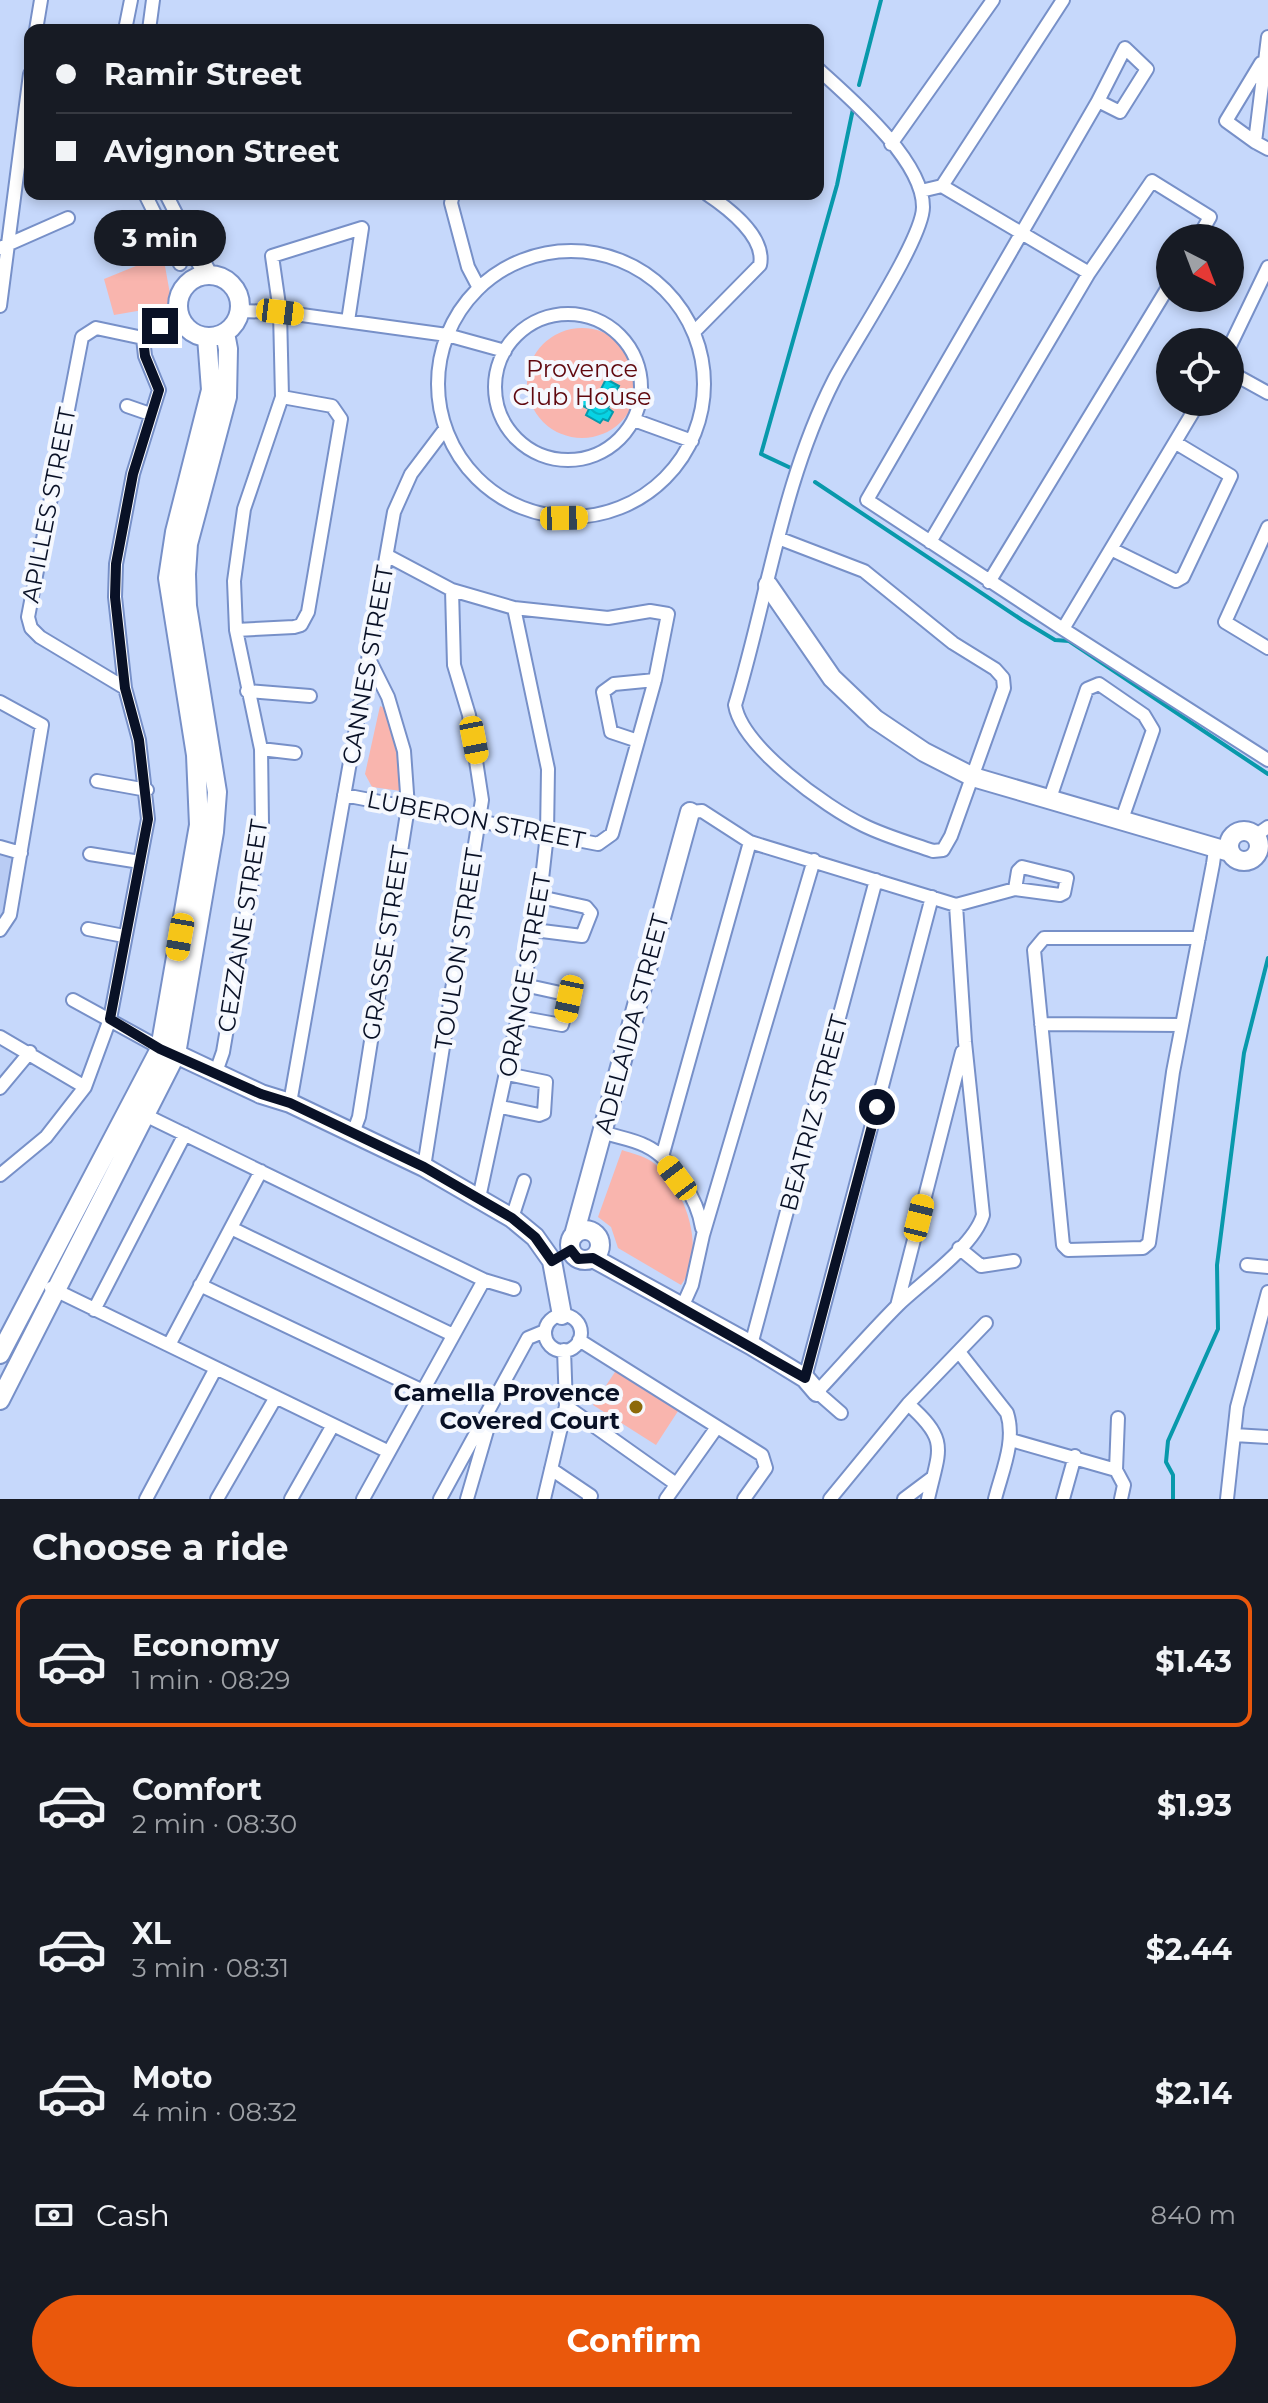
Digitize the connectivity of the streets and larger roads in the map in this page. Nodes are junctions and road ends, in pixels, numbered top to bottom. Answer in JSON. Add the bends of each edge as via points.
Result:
{"nodes":[{"id":1,"x":41,"y":0,"type":"edge"},
{"id":2,"x":131,"y":0,"type":"edge"},
{"id":3,"x":153,"y":0,"type":"edge"},
{"id":4,"x":993,"y":0,"type":"edge"},
{"id":5,"x":1063,"y":0,"type":"edge"},
{"id":6,"x":37,"y":24,"type":"edge"},
{"id":7,"x":126,"y":24,"type":"edge"},
{"id":8,"x":150,"y":24,"type":"edge"},
{"id":9,"x":1268,"y":37,"type":"edge"},
{"id":10,"x":1263,"y":60,"type":"junction"},
{"id":11,"x":824,"y":74,"type":"edge"},
{"id":12,"x":1098,"y":101,"type":"junction"},
{"id":13,"x":24,"y":111,"type":"edge"},
{"id":14,"x":1255,"y":142,"type":"junction"},
{"id":15,"x":891,"y":144,"type":"junction"},
{"id":16,"x":1268,"y":149,"type":"edge"},
{"id":17,"x":942,"y":186,"type":"junction"},
{"id":18,"x":921,"y":191,"type":"junction"},
{"id":19,"x":148,"y":200,"type":"edge"},
{"id":20,"x":169,"y":200,"type":"edge"},
{"id":21,"x":452,"y":200,"type":"edge"},
{"id":22,"x":714,"y":200,"type":"edge"},
{"id":23,"x":68,"y":218,"type":"dead end"},
{"id":24,"x":1206,"y":224,"type":"edge"},
{"id":25,"x":1021,"y":233,"type":"junction"},
{"id":26,"x":2,"y":247,"type":"edge"},
{"id":27,"x":196,"y":253,"type":"joint"},
{"id":28,"x":180,"y":264,"type":"joint"},
{"id":29,"x":1268,"y":267,"type":"edge"},
{"id":30,"x":1089,"y":273,"type":"junction"},
{"id":31,"x":208,"y":275,"type":"junction"},
{"id":32,"x":190,"y":281,"type":"junction"},
{"id":33,"x":479,"y":288,"type":"junction"},
{"id":34,"x":0,"y":306,"type":"edge"},
{"id":35,"x":1156,"y":307,"type":"edge"},
{"id":36,"x":239,"y":311,"type":"junction"},
{"id":37,"x":280,"y":312,"type":"junction"},
{"id":38,"x":179,"y":316,"type":"junction"},
{"id":39,"x":348,"y":321,"type":"junction"},
{"id":40,"x":1239,"y":328,"type":"edge"},
{"id":41,"x":694,"y":332,"type":"junction"},
{"id":42,"x":216,"y":335,"type":"junction"},
{"id":43,"x":447,"y":335,"type":"junction"},
{"id":44,"x":143,"y":338,"type":"junction"},
{"id":45,"x":505,"y":351,"type":"junction"},
{"id":46,"x":1244,"y":380,"type":"edge"},
{"id":47,"x":1268,"y":393,"type":"edge"},
{"id":48,"x":282,"y":397,"type":"junction"},
{"id":49,"x":127,"y":406,"type":"dead end"},
{"id":50,"x":150,"y":414,"type":"junction"},
{"id":51,"x":1191,"y":416,"type":"edge"},
{"id":52,"x":634,"y":420,"type":"junction"},
{"id":53,"x":445,"y":429,"type":"junction"},
{"id":54,"x":692,"y":441,"type":"junction"},
{"id":55,"x":1176,"y":443,"type":"junction"},
{"id":56,"x":1268,"y":527,"type":"edge"},
{"id":57,"x":778,"y":538,"type":"junction"},
{"id":58,"x":930,"y":542,"type":"junction"},
{"id":59,"x":1113,"y":550,"type":"junction"},
{"id":60,"x":388,"y":556,"type":"junction"},
{"id":61,"x":989,"y":582,"type":"junction"},
{"id":62,"x":768,"y":585,"type":"junction"},
{"id":63,"x":452,"y":590,"type":"junction"},
{"id":64,"x":514,"y":608,"type":"junction"},
{"id":65,"x":1063,"y":629,"type":"junction"},
{"id":66,"x":236,"y":630,"type":"junction"},
{"id":67,"x":1268,"y":648,"type":"edge"},
{"id":68,"x":370,"y":661,"type":"junction"},
{"id":69,"x":655,"y":680,"type":"junction"},
{"id":70,"x":125,"y":688,"type":"junction"},
{"id":71,"x":247,"y":691,"type":"junction"},
{"id":72,"x":310,"y":696,"type":"dead end"},
{"id":73,"x":0,"y":702,"type":"edge"},
{"id":74,"x":638,"y":741,"type":"junction"},
{"id":75,"x":261,"y":749,"type":"junction"},
{"id":76,"x":295,"y":753,"type":"dead end"},
{"id":77,"x":1268,"y":760,"type":"edge"},
{"id":78,"x":973,"y":777,"type":"junction"},
{"id":79,"x":97,"y":781,"type":"dead end"},
{"id":80,"x":147,"y":790,"type":"junction"},
{"id":81,"x":344,"y":795,"type":"junction"},
{"id":82,"x":1049,"y":801,"type":"junction"},
{"id":83,"x":408,"y":807,"type":"junction"},
{"id":84,"x":690,"y":812,"type":"joint"},
{"id":85,"x":480,"y":821,"type":"junction"},
{"id":86,"x":1121,"y":822,"type":"junction"},
{"id":87,"x":547,"y":834,"type":"junction"},
{"id":88,"x":1262,"y":840,"type":"edge"},
{"id":89,"x":750,"y":842,"type":"junction"},
{"id":90,"x":0,"y":847,"type":"edge"},
{"id":91,"x":1222,"y":851,"type":"junction"},
{"id":92,"x":21,"y":853,"type":"junction"},
{"id":93,"x":90,"y":854,"type":"dead end"},
{"id":94,"x":814,"y":860,"type":"junction"},
{"id":95,"x":140,"y":862,"type":"junction"},
{"id":96,"x":876,"y":880,"type":"junction"},
{"id":97,"x":1015,"y":889,"type":"dead end"},
{"id":98,"x":540,"y":897,"type":"junction"},
{"id":99,"x":932,"y":897,"type":"junction"},
{"id":100,"x":956,"y":905,"type":"junction"},
{"id":101,"x":88,"y":929,"type":"dead end"},
{"id":102,"x":0,"y":930,"type":"edge"},
{"id":103,"x":534,"y":930,"type":"junction"},
{"id":104,"x":124,"y":936,"type":"junction"},
{"id":105,"x":1199,"y":938,"type":"junction"},
{"id":106,"x":524,"y":985,"type":"junction"},
{"id":107,"x":73,"y":1000,"type":"dead end"},
{"id":108,"x":518,"y":1017,"type":"junction"},
{"id":109,"x":110,"y":1019,"type":"junction"},
{"id":110,"x":1041,"y":1024,"type":"junction"},
{"id":111,"x":1182,"y":1025,"type":"junction"},
{"id":112,"x":0,"y":1037,"type":"edge"},
{"id":113,"x":965,"y":1042,"type":"junction"},
{"id":114,"x":30,"y":1052,"type":"junction"},
{"id":115,"x":168,"y":1052,"type":"junction"},
{"id":116,"x":216,"y":1072,"type":"junction"},
{"id":117,"x":507,"y":1074,"type":"junction"},
{"id":118,"x":85,"y":1087,"type":"junction"},
{"id":119,"x":0,"y":1088,"type":"edge"},
{"id":120,"x":290,"y":1103,"type":"junction"},
{"id":121,"x":501,"y":1107,"type":"junction"},
{"id":122,"x":147,"y":1116,"type":"junction"},
{"id":123,"x":602,"y":1132,"type":"junction"},
{"id":124,"x":353,"y":1133,"type":"junction"},
{"id":125,"x":185,"y":1134,"type":"junction"},
{"id":126,"x":662,"y":1157,"type":"junction"},
{"id":127,"x":424,"y":1167,"type":"junction"},
{"id":128,"x":261,"y":1171,"type":"junction"},
{"id":129,"x":0,"y":1175,"type":"edge"},
{"id":130,"x":524,"y":1181,"type":"dead end"},
{"id":131,"x":479,"y":1198,"type":"junction"},
{"id":132,"x":512,"y":1218,"type":"junction"},
{"id":133,"x":231,"y":1228,"type":"junction"},
{"id":134,"x":703,"y":1235,"type":"junction"},
{"id":135,"x":573,"y":1243,"type":"junction"},
{"id":136,"x":959,"y":1248,"type":"junction"},
{"id":137,"x":593,"y":1258,"type":"junction"},
{"id":138,"x":552,"y":1261,"type":"junction"},
{"id":139,"x":1014,"y":1261,"type":"dead end"},
{"id":140,"x":1247,"y":1265,"type":"dead end"},
{"id":141,"x":1268,"y":1267,"type":"edge"},
{"id":142,"x":484,"y":1280,"type":"junction"},
{"id":143,"x":37,"y":1282,"type":"junction"},
{"id":144,"x":200,"y":1285,"type":"junction"},
{"id":145,"x":514,"y":1289,"type":"dead end"},
{"id":146,"x":57,"y":1291,"type":"junction"},
{"id":147,"x":1268,"y":1292,"type":"edge"},
{"id":148,"x":683,"y":1305,"type":"junction"},
{"id":149,"x":896,"y":1307,"type":"junction"},
{"id":150,"x":94,"y":1310,"type":"junction"},
{"id":151,"x":562,"y":1315,"type":"junction"},
{"id":152,"x":986,"y":1323,"type":"dead end"},
{"id":153,"x":545,"y":1331,"type":"junction"},
{"id":154,"x":453,"y":1335,"type":"junction"},
{"id":155,"x":579,"y":1340,"type":"junction"},
{"id":156,"x":169,"y":1345,"type":"junction"},
{"id":157,"x":751,"y":1345,"type":"junction"},
{"id":158,"x":564,"y":1350,"type":"junction"},
{"id":159,"x":959,"y":1352,"type":"junction"},
{"id":160,"x":0,"y":1354,"type":"edge"},
{"id":161,"x":1253,"y":1354,"type":"junction"},
{"id":162,"x":1268,"y":1355,"type":"edge"},
{"id":163,"x":216,"y":1368,"type":"junction"},
{"id":164,"x":811,"y":1385,"type":"junction"},
{"id":165,"x":423,"y":1391,"type":"junction"},
{"id":166,"x":276,"y":1397,"type":"junction"},
{"id":167,"x":496,"y":1397,"type":"junction"},
{"id":168,"x":0,"y":1400,"type":"edge"},
{"id":169,"x":908,"y":1404,"type":"junction"},
{"id":170,"x":566,"y":1406,"type":"junction"},
{"id":171,"x":841,"y":1413,"type":"dead end"},
{"id":172,"x":1118,"y":1418,"type":"dead end"},
{"id":173,"x":333,"y":1425,"type":"junction"},
{"id":174,"x":717,"y":1427,"type":"junction"},
{"id":175,"x":1234,"y":1435,"type":"junction"},
{"id":176,"x":1268,"y":1437,"type":"edge"},
{"id":177,"x":1011,"y":1440,"type":"junction"},
{"id":178,"x":389,"y":1452,"type":"junction"},
{"id":179,"x":1075,"y":1456,"type":"junction"},
{"id":180,"x":551,"y":1469,"type":"junction"},
{"id":181,"x":1116,"y":1470,"type":"junction"},
{"id":182,"x":932,"y":1478,"type":"junction"},
{"id":183,"x":676,"y":1484,"type":"junction"},
{"id":184,"x":146,"y":1499,"type":"edge"},
{"id":185,"x":217,"y":1499,"type":"edge"},
{"id":186,"x":291,"y":1499,"type":"edge"},
{"id":187,"x":363,"y":1499,"type":"edge"},
{"id":188,"x":440,"y":1499,"type":"edge"},
{"id":189,"x":467,"y":1499,"type":"edge"},
{"id":190,"x":544,"y":1499,"type":"edge"},
{"id":191,"x":589,"y":1499,"type":"edge"},
{"id":192,"x":666,"y":1499,"type":"edge"},
{"id":193,"x":744,"y":1499,"type":"edge"},
{"id":194,"x":830,"y":1499,"type":"edge"},
{"id":195,"x":904,"y":1499,"type":"edge"},
{"id":196,"x":928,"y":1499,"type":"edge"},
{"id":197,"x":995,"y":1499,"type":"edge"},
{"id":198,"x":1063,"y":1499,"type":"edge"},
{"id":199,"x":1121,"y":1499,"type":"edge"},
{"id":200,"x":1227,"y":1499,"type":"edge"}],
"edges":[{"from":1,"to":6,"type":"street"},
{"from":2,"to":7,"type":"street"},
{"from":3,"to":8,"type":"street"},
{"from":4,"to":15,"type":"street"},
{"from":5,"to":17,"type":"street"},
{"from":9,"to":10,"type":"street"},
{"from":10,"to":14,"type":"street"},
{"from":10,"to":14,"type":"street","via":[[1226,121]]},
{"from":11,"to":15,"type":"street"},
{"from":12,"to":12,"type":"street","via":[[1120,112],[1147,69],[1125,48]]},
{"from":12,"to":25,"type":"street"},
{"from":13,"to":26,"type":"street"},
{"from":14,"to":16,"type":"street"},
{"from":15,"to":18,"type":"street"},
{"from":17,"to":18,"type":"street"},
{"from":17,"to":25,"type":"street"},
{"from":18,"to":57,"type":"street","via":[[918,225],[806,437]]},
{"from":19,"to":28,"type":"street"},
{"from":20,"to":27,"type":"street"},
{"from":21,"to":33,"type":"street","via":[[468,267]]},
{"from":22,"to":41,"type":"street","via":[[758,243],[762,254],[760,265]]},
{"from":23,"to":26,"type":"street"},
{"from":24,"to":30,"type":"street","via":[[1210,217],[1152,181]]},
{"from":25,"to":30,"type":"street"},
{"from":25,"to":58,"type":"street","via":[[868,496],[869,504]]},
{"from":26,"to":34,"type":"street"},
{"from":27,"to":31,"type":"street"},
{"from":28,"to":32,"type":"street"},
{"from":29,"to":40,"type":"street"},
{"from":30,"to":58,"type":"street"},
{"from":31,"to":32,"type":"street"},
{"from":31,"to":36,"type":"street","via":[[232,286]]},
{"from":32,"to":38,"type":"street","via":[[179,297]]},
{"from":33,"to":41,"type":"street","via":[[518,262],[540,255],[598,254],[651,277],[669,293]]},
{"from":33,"to":43,"type":"street"},
{"from":35,"to":61,"type":"street"},
{"from":36,"to":37,"type":"street"},
{"from":36,"to":42,"type":"street"},
{"from":37,"to":39,"type":"street"},
{"from":37,"to":39,"type":"street","name":"CEZZANE STREET","via":[[272,256],[362,228]]},
{"from":37,"to":48,"type":"street","name":"CEZZANE STREET"},
{"from":38,"to":42,"type":"street","via":[[189,331]]},
{"from":38,"to":44,"type":"street"},
{"from":39,"to":43,"type":"street"},
{"from":41,"to":54,"type":"street","via":[[704,398]]},
{"from":42,"to":115,"type":"street","via":[[211,390],[168,578],[196,755],[199,825]]},
{"from":43,"to":45,"type":"street"},
{"from":43,"to":53,"type":"street","via":[[438,372]]},
{"from":44,"to":50,"type":"street","via":[[159,390]]},
{"from":44,"to":70,"type":"street","name":"APILLES STREET","via":[[96,328],[82,337],[28,617],[40,637]]},
{"from":45,"to":52,"type":"street","via":[[521,332],[553,316],[577,314],[599,320],[619,333],[641,374]]},
{"from":45,"to":52,"type":"street","via":[[495,385],[497,407],[521,444],[540,455],[583,460],[613,445]]},
{"from":46,"to":47,"type":"street"},
{"from":48,"to":66,"type":"street","name":"CEZZANE STREET","via":[[244,509],[234,581]]},
{"from":48,"to":66,"type":"street","via":[[332,406],[341,419],[308,612],[294,627]]},
{"from":49,"to":50,"type":"street"},
{"from":50,"to":70,"type":"street","via":[[116,564]]},
{"from":51,"to":55,"type":"street"},
{"from":52,"to":54,"type":"street"},
{"from":53,"to":54,"type":"street","via":[[463,464],[491,491],[525,510],[564,518],[603,514],[639,499],[670,474]]},
{"from":53,"to":60,"type":"street","name":"CANNES STREET","via":[[411,474],[394,512]]},
{"from":55,"to":59,"type":"street"},
{"from":55,"to":59,"type":"street","via":[[1231,476],[1183,577],[1176,581]]},
{"from":56,"to":67,"type":"street","via":[[1225,622]]},
{"from":57,"to":62,"type":"street"},
{"from":57,"to":78,"type":"street","via":[[864,571],[1003,678]]},
{"from":58,"to":61,"type":"street"},
{"from":59,"to":65,"type":"street"},
{"from":60,"to":63,"type":"street","name":"LUBERON STREET"},
{"from":60,"to":68,"type":"street","name":"CANNES STREET"},
{"from":61,"to":65,"type":"street"},
{"from":62,"to":78,"type":"street","via":[[832,678],[875,719]]},
{"from":62,"to":78,"type":"street","via":[[735,705],[737,718],[782,768],[862,825],[933,851],[943,850],[951,836]]},
{"from":63,"to":64,"type":"street","name":"LUBERON STREET"},
{"from":63,"to":85,"type":"street","name":"TOULON STREET","via":[[454,665],[479,765]]},
{"from":64,"to":69,"type":"street","name":"LUBERON STREET","via":[[608,618],[664,611],[668,614]]},
{"from":64,"to":87,"type":"street","name":"ORANGE STREET","via":[[548,769]]},
{"from":65,"to":77,"type":"street"},
{"from":66,"to":71,"type":"street","name":"CEZZANE STREET"},
{"from":68,"to":81,"type":"street","name":"CANNES STREET"},
{"from":68,"to":83,"type":"street","name":"GRASSE STREET","via":[[388,697],[404,751]]},
{"from":69,"to":74,"type":"street","name":"LUBERON STREET"},
{"from":69,"to":74,"type":"street","via":[[614,684],[603,692],[611,732]]},
{"from":70,"to":80,"type":"street"},
{"from":71,"to":72,"type":"street"},
{"from":71,"to":75,"type":"street","name":"CEZZANE STREET"},
{"from":73,"to":92,"type":"street","via":[[42,725]]},
{"from":74,"to":87,"type":"street","name":"LUBERON STREET","via":[[606,841]]},
{"from":75,"to":76,"type":"street"},
{"from":75,"to":116,"type":"street","name":"CEZZANE STREET","via":[[262,823]]},
{"from":78,"to":82,"type":"street"},
{"from":79,"to":80,"type":"street"},
{"from":80,"to":95,"type":"street"},
{"from":81,"to":83,"type":"street","name":"LUBERON STREET"},
{"from":81,"to":120,"type":"street","name":"CANNES STREET"},
{"from":82,"to":86,"type":"street"},
{"from":82,"to":86,"type":"street","via":[[1087,689],[1099,684],[1144,715],[1153,730]]},
{"from":83,"to":85,"type":"street","name":"LUBERON STREET"},
{"from":83,"to":124,"type":"street","name":"GRASSE STREET"},
{"from":84,"to":89,"type":"street","via":[[702,811]]},
{"from":84,"to":123,"type":"street","name":"ADELAIDA STREET"},
{"from":85,"to":87,"type":"street","name":"LUBERON STREET"},
{"from":85,"to":127,"type":"street","name":"TOULON STREET"},
{"from":86,"to":91,"type":"street"},
{"from":87,"to":98,"type":"street","name":"ORANGE STREET"},
{"from":88,"to":91,"type":"street","via":[[1239,832]]},
{"from":89,"to":94,"type":"street"},
{"from":89,"to":126,"type":"street"},
{"from":90,"to":92,"type":"street"},
{"from":91,"to":105,"type":"street"},
{"from":92,"to":102,"type":"street","via":[[10,915]]},
{"from":93,"to":95,"type":"street"},
{"from":94,"to":96,"type":"street"},
{"from":94,"to":134,"type":"street"},
{"from":95,"to":104,"type":"street"},
{"from":96,"to":99,"type":"street"},
{"from":96,"to":157,"type":"street","name":"BEATRIZ STREET"},
{"from":97,"to":100,"type":"street"},
{"from":98,"to":103,"type":"street","name":"ORANGE STREET"},
{"from":98,"to":103,"type":"street","via":[[586,907],[591,913],[582,936]]},
{"from":99,"to":100,"type":"street"},
{"from":99,"to":164,"type":"street"},
{"from":100,"to":113,"type":"street"},
{"from":101,"to":104,"type":"street"},
{"from":103,"to":106,"type":"street","name":"ORANGE STREET"},
{"from":104,"to":109,"type":"street"},
{"from":105,"to":110,"type":"street","via":[[1044,938],[1034,950]]},
{"from":105,"to":111,"type":"street"},
{"from":106,"to":108,"type":"street","name":"ORANGE STREET"},
{"from":106,"to":108,"type":"street","via":[[569,999],[562,1025]]},
{"from":107,"to":109,"type":"street"},
{"from":108,"to":117,"type":"street","name":"ORANGE STREET"},
{"from":109,"to":115,"type":"street"},
{"from":109,"to":118,"type":"street"},
{"from":110,"to":111,"type":"street"},
{"from":110,"to":111,"type":"street","via":[[1063,1245],[1075,1252],[1143,1248],[1149,1243]]},
{"from":112,"to":114,"type":"street"},
{"from":113,"to":136,"type":"street","via":[[983,1215]]},
{"from":113,"to":149,"type":"street"},
{"from":114,"to":118,"type":"street"},
{"from":114,"to":119,"type":"street"},
{"from":115,"to":116,"type":"street"},
{"from":115,"to":122,"type":"street"},
{"from":115,"to":143,"type":"street"},
{"from":116,"to":120,"type":"street"},
{"from":117,"to":121,"type":"street","name":"ORANGE STREET"},
{"from":117,"to":121,"type":"street","via":[[546,1082],[544,1113]]},
{"from":118,"to":129,"type":"street","via":[[46,1137]]},
{"from":120,"to":124,"type":"street"},
{"from":121,"to":131,"type":"street","name":"ORANGE STREET"},
{"from":122,"to":125,"type":"street"},
{"from":122,"to":146,"type":"street"},
{"from":123,"to":126,"type":"street","via":[[647,1146]]},
{"from":123,"to":135,"type":"street","name":"ADELAIDA STREET"},
{"from":124,"to":127,"type":"street"},
{"from":125,"to":128,"type":"street"},
{"from":125,"to":150,"type":"street"},
{"from":126,"to":134,"type":"street","via":[[699,1205]]},
{"from":127,"to":131,"type":"street"},
{"from":128,"to":133,"type":"street"},
{"from":128,"to":142,"type":"street"},
{"from":130,"to":132,"type":"street"},
{"from":131,"to":132,"type":"street"},
{"from":132,"to":138,"type":"street"},
{"from":133,"to":144,"type":"street"},
{"from":133,"to":154,"type":"street"},
{"from":134,"to":148,"type":"street"},
{"from":135,"to":137,"type":"street","via":[[578,1259]]},
{"from":135,"to":137,"type":"street","via":[[583,1231],[596,1236],[600,1245]]},
{"from":135,"to":138,"type":"street"},
{"from":136,"to":139,"type":"street","via":[[981,1266]]},
{"from":136,"to":149,"type":"street"},
{"from":137,"to":148,"type":"street"},
{"from":138,"to":151,"type":"street"},
{"from":140,"to":141,"type":"street"},
{"from":142,"to":145,"type":"street"},
{"from":142,"to":154,"type":"street"},
{"from":143,"to":146,"type":"street"},
{"from":143,"to":160,"type":"street"},
{"from":144,"to":156,"type":"street"},
{"from":144,"to":165,"type":"street"},
{"from":146,"to":150,"type":"street"},
{"from":146,"to":168,"type":"street"},
{"from":147,"to":161,"type":"street"},
{"from":148,"to":157,"type":"street"},
{"from":149,"to":164,"type":"street"},
{"from":150,"to":156,"type":"street"},
{"from":151,"to":153,"type":"street","via":[[550,1320]]},
{"from":151,"to":155,"type":"street","via":[[578,1324]]},
{"from":152,"to":159,"type":"street"},
{"from":153,"to":158,"type":"street","via":[[548,1343]]},
{"from":153,"to":167,"type":"street","via":[[528,1338]]},
{"from":154,"to":165,"type":"street"},
{"from":155,"to":158,"type":"street"},
{"from":155,"to":174,"type":"street"},
{"from":156,"to":163,"type":"street"},
{"from":157,"to":164,"type":"street"},
{"from":158,"to":170,"type":"street"},
{"from":159,"to":169,"type":"street"},
{"from":159,"to":177,"type":"street","via":[[1007,1413]]},
{"from":161,"to":162,"type":"street"},
{"from":161,"to":175,"type":"street"},
{"from":163,"to":166,"type":"street"},
{"from":163,"to":184,"type":"street"},
{"from":164,"to":171,"type":"street"},
{"from":165,"to":178,"type":"street"},
{"from":166,"to":173,"type":"street"},
{"from":166,"to":185,"type":"street"},
{"from":167,"to":188,"type":"street"},
{"from":167,"to":189,"type":"street"},
{"from":169,"to":182,"type":"street","via":[[932,1425],[938,1441]]},
{"from":169,"to":194,"type":"street"},
{"from":170,"to":180,"type":"street"},
{"from":170,"to":183,"type":"street"},
{"from":172,"to":181,"type":"street"},
{"from":173,"to":178,"type":"street"},
{"from":173,"to":186,"type":"street"},
{"from":174,"to":183,"type":"street"},
{"from":174,"to":193,"type":"street","via":[[766,1461]]},
{"from":175,"to":176,"type":"street"},
{"from":175,"to":200,"type":"street"},
{"from":177,"to":179,"type":"street"},
{"from":177,"to":197,"type":"street"},
{"from":178,"to":187,"type":"street"},
{"from":179,"to":181,"type":"street"},
{"from":179,"to":198,"type":"street"},
{"from":180,"to":190,"type":"street"},
{"from":180,"to":191,"type":"street"},
{"from":181,"to":199,"type":"street","via":[[1124,1485]]},
{"from":182,"to":195,"type":"street"},
{"from":182,"to":196,"type":"street"},
{"from":183,"to":192,"type":"street"}]}
